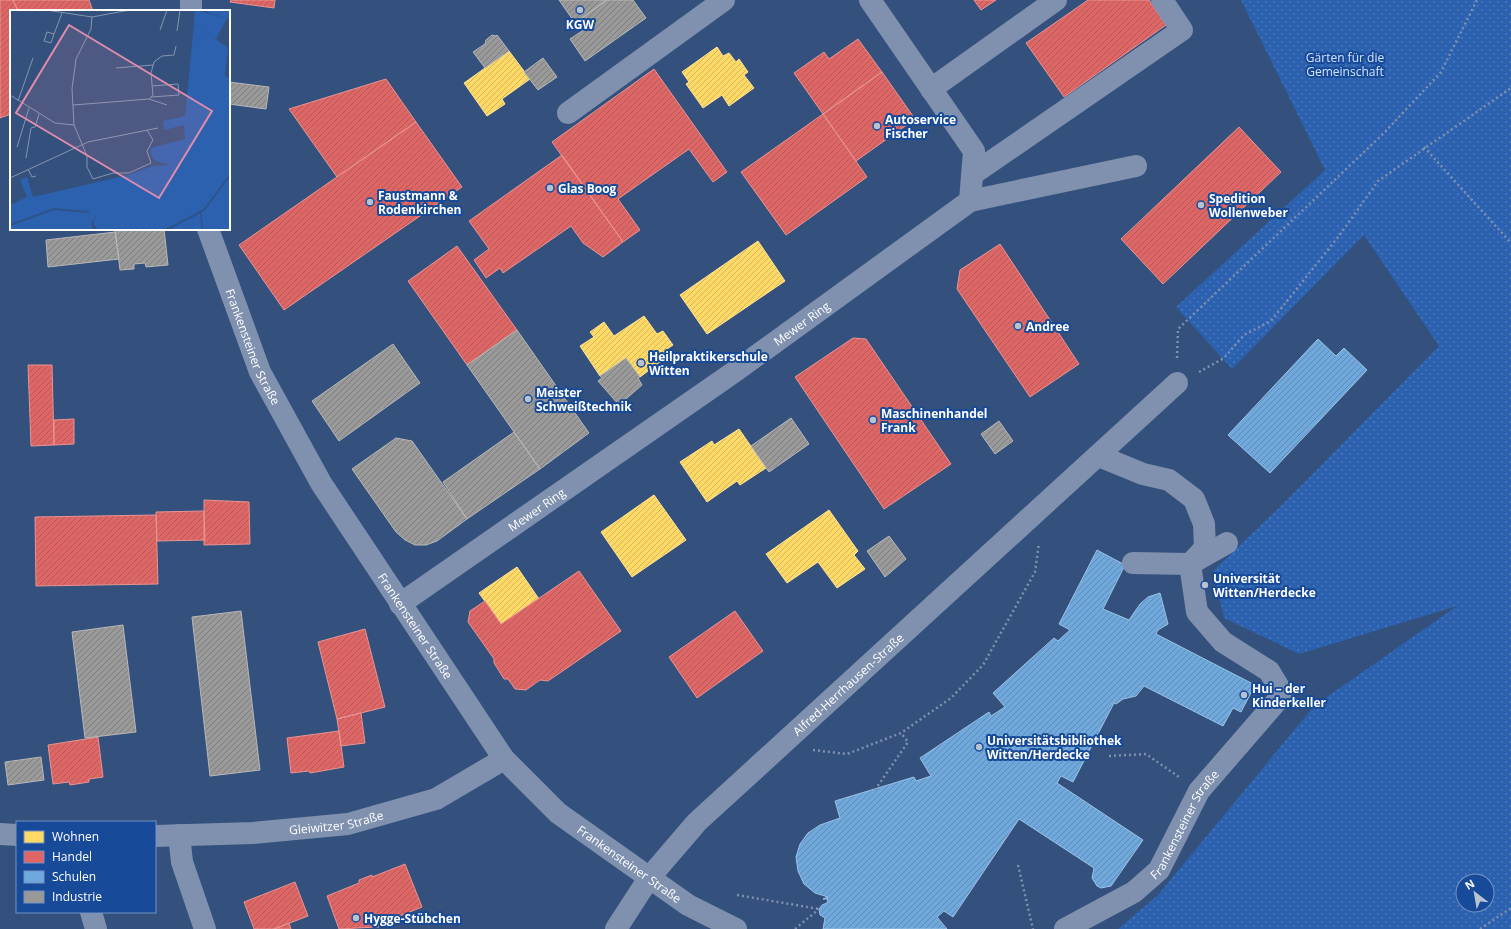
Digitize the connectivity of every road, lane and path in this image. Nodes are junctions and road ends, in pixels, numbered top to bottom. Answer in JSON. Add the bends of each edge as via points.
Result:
{"nodes":[{"id":1,"x":724,"y":0,"type":"edge"},
{"id":2,"x":870,"y":0,"type":"edge"},
{"id":3,"x":1056,"y":0,"type":"edge"},
{"id":4,"x":1162,"y":0,"type":"edge"},
{"id":5,"x":1477,"y":0,"type":"edge"},
{"id":6,"x":1511,"y":88,"type":"edge"},
{"id":7,"x":931,"y":89,"type":"junction"},
{"id":8,"x":568,"y":113,"type":"dead end"},
{"id":9,"x":1424,"y":147,"type":"junction"},
{"id":10,"x":1136,"y":166,"type":"dead end"},
{"id":11,"x":972,"y":174,"type":"junction"},
{"id":12,"x":970,"y":201,"type":"junction"},
{"id":13,"x":208,"y":230,"type":"edge"},
{"id":14,"x":1511,"y":243,"type":"edge"},
{"id":15,"x":1177,"y":383,"type":"junction"},
{"id":16,"x":1099,"y":456,"type":"junction"},
{"id":17,"x":1044,"y":506,"type":"junction"},
{"id":18,"x":1227,"y":543,"type":"dead end"},
{"id":19,"x":1133,"y":563,"type":"dead end"},
{"id":20,"x":1190,"y":564,"type":"junction"},
{"id":21,"x":400,"y":604,"type":"junction"},
{"id":22,"x":901,"y":733,"type":"junction"},
{"id":23,"x":781,"y":745,"type":"junction"},
{"id":24,"x":1109,"y":756,"type":"dead end"},
{"id":25,"x":504,"y":759,"type":"junction"},
{"id":26,"x":875,"y":790,"type":"dead end"},
{"id":27,"x":1199,"y":791,"type":"junction"},
{"id":28,"x":0,"y":834,"type":"edge"},
{"id":29,"x":16,"y":835,"type":"edge"},
{"id":30,"x":179,"y":835,"type":"junction"},
{"id":31,"x":156,"y":836,"type":"edge"},
{"id":32,"x":1018,"y":865,"type":"dead end"},
{"id":33,"x":649,"y":878,"type":"junction"},
{"id":34,"x":737,"y":895,"type":"dead end"},
{"id":35,"x":1511,"y":908,"type":"edge"},
{"id":36,"x":91,"y":913,"type":"edge"},
{"id":37,"x":96,"y":929,"type":"edge"},
{"id":38,"x":205,"y":929,"type":"edge"},
{"id":39,"x":616,"y":929,"type":"edge"},
{"id":40,"x":736,"y":929,"type":"edge"},
{"id":41,"x":795,"y":929,"type":"edge"},
{"id":42,"x":1033,"y":929,"type":"edge"},
{"id":43,"x":1065,"y":929,"type":"edge"},
{"id":44,"x":1480,"y":929,"type":"edge"}],
"edges":[{"from":1,"to":8,"type":"street"},
{"from":2,"to":7,"type":"street"},
{"from":3,"to":7,"type":"street"},
{"from":4,"to":11,"type":"street","via":[[1182,30]]},
{"from":5,"to":15,"type":"path","via":[[1442,72],[1384,133],[1178,328]]},
{"from":6,"to":9,"type":"path"},
{"from":7,"to":11,"type":"street","via":[[974,151]]},
{"from":9,"to":14,"type":"path"},
{"from":9,"to":15,"type":"path","via":[[1378,181],[1339,236],[1271,321],[1244,335],[1224,358]]},
{"from":10,"to":12,"type":"street"},
{"from":11,"to":12,"type":"street"},
{"from":12,"to":21,"type":"street","name":"Mewer Ring","via":[[734,372]]},
{"from":13,"to":21,"type":"street","name":"Frankensteiner Straße","via":[[260,372],[322,483]]},
{"from":15,"to":16,"type":"street","name":"Alfred-Herrhausen-Straße"},
{"from":16,"to":17,"type":"street","name":"Alfred-Herrhausen-Straße"},
{"from":16,"to":20,"type":"street","via":[[1143,474],[1169,480],[1194,499],[1204,524],[1205,548]]},
{"from":17,"to":22,"type":"path","via":[[1035,572],[983,665],[951,698]]},
{"from":17,"to":23,"type":"street","name":"Alfred-Herrhausen-Straße"},
{"from":18,"to":20,"type":"street"},
{"from":19,"to":20,"type":"street"},
{"from":20,"to":27,"type":"street","name":"Frankensteiner Straße","via":[[1197,612],[1223,642],[1269,671],[1283,694]]},
{"from":21,"to":25,"type":"street","name":"Frankensteiner Straße"},
{"from":22,"to":23,"type":"path","via":[[847,754]]},
{"from":22,"to":26,"type":"path","via":[[908,742]]},
{"from":23,"to":33,"type":"street","name":"Alfred-Herrhausen-Straße","via":[[697,822]]},
{"from":24,"to":27,"type":"path","via":[[1146,754]]},
{"from":25,"to":30,"type":"street","name":"Gleiwitzer Straße","via":[[436,799],[348,824],[253,833]]},
{"from":25,"to":33,"type":"street","name":"Frankensteiner Straße","via":[[558,813]]},
{"from":27,"to":43,"type":"street","name":"Frankensteiner Straße","via":[[1159,870],[1134,892]]},
{"from":28,"to":29,"type":"street"},
{"from":30,"to":31,"type":"street","name":"Gleiwitzer Straße"},
{"from":30,"to":38,"type":"street","via":[[182,862]]},
{"from":32,"to":42,"type":"path"},
{"from":33,"to":39,"type":"street","name":"Alfred-Herrhausen-Straße"},
{"from":33,"to":40,"type":"street","name":"Frankensteiner Straße","via":[[688,905]]},
{"from":34,"to":41,"type":"path","via":[[819,910]]},
{"from":35,"to":44,"type":"path"},
{"from":36,"to":37,"type":"street"}]}
